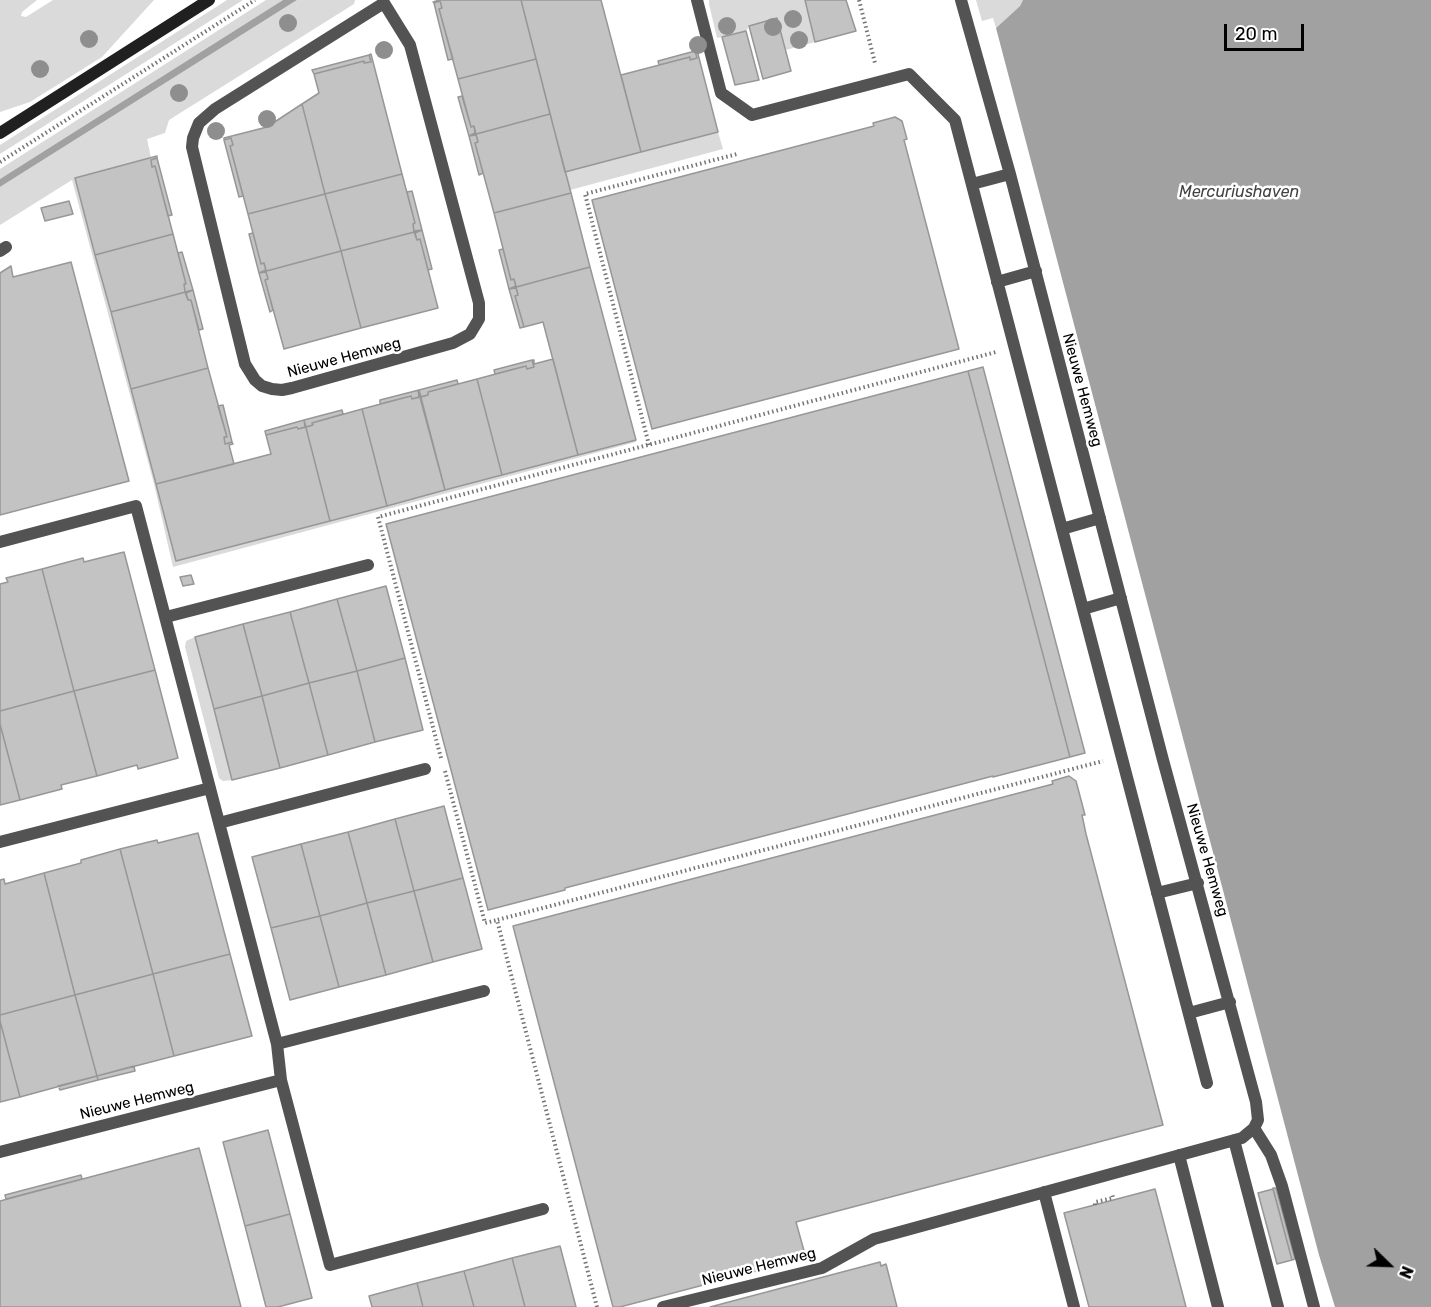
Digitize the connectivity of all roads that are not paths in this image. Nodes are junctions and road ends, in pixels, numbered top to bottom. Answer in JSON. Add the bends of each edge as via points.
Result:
{"nodes":[{"id":1,"x":209,"y":0,"type":"edge"},
{"id":2,"x":697,"y":0,"type":"edge"},
{"id":3,"x":961,"y":0,"type":"edge"},
{"id":4,"x":385,"y":1,"type":"edge"},
{"id":5,"x":0,"y":133,"type":"edge"},
{"id":6,"x":1010,"y":174,"type":"junction"},
{"id":7,"x":972,"y":184,"type":"junction"},
{"id":8,"x":1036,"y":272,"type":"junction"},
{"id":9,"x":997,"y":282,"type":"junction"},
{"id":10,"x":1100,"y":518,"type":"junction"},
{"id":11,"x":1062,"y":530,"type":"junction"},
{"id":12,"x":0,"y":542,"type":"edge"},
{"id":13,"x":368,"y":565,"type":"dead end"},
{"id":14,"x":1121,"y":598,"type":"junction"},
{"id":15,"x":1083,"y":609,"type":"junction"},
{"id":16,"x":166,"y":617,"type":"junction"},
{"id":17,"x":425,"y":770,"type":"dead end"},
{"id":18,"x":210,"y":788,"type":"junction"},
{"id":19,"x":219,"y":823,"type":"junction"},
{"id":20,"x":0,"y":842,"type":"edge"},
{"id":21,"x":1198,"y":883,"type":"junction"},
{"id":22,"x":1157,"y":893,"type":"junction"},
{"id":23,"x":484,"y":991,"type":"dead end"},
{"id":24,"x":1230,"y":1002,"type":"junction"},
{"id":25,"x":1189,"y":1013,"type":"junction"},
{"id":26,"x":277,"y":1044,"type":"junction"},
{"id":27,"x":280,"y":1080,"type":"junction"},
{"id":28,"x":1207,"y":1083,"type":"dead end"},
{"id":29,"x":1254,"y":1128,"type":"junction"},
{"id":30,"x":1234,"y":1140,"type":"junction"},
{"id":31,"x":0,"y":1152,"type":"edge"},
{"id":32,"x":1179,"y":1155,"type":"junction"},
{"id":33,"x":1044,"y":1192,"type":"junction"},
{"id":34,"x":543,"y":1209,"type":"dead end"},
{"id":35,"x":663,"y":1307,"type":"edge"},
{"id":36,"x":1074,"y":1307,"type":"edge"},
{"id":37,"x":1218,"y":1307,"type":"edge"},
{"id":38,"x":1278,"y":1307,"type":"edge"},
{"id":39,"x":1314,"y":1307,"type":"edge"}],
"edges":[{"from":1,"to":5,"type":"main road"},
{"from":2,"to":7,"type":"street","via":[[721,93],[752,115],[909,74],[955,120]]},
{"from":3,"to":6,"type":"street","name":"Nieuwe Hemweg"},
{"from":4,"to":4,"type":"street","name":"Nieuwe Hemweg","via":[[410,45],[479,303],[479,319],[470,334],[453,344],[292,388],[272,389],[255,380],[245,364],[193,138],[199,123],[215,109]]},
{"from":6,"to":7,"type":"street"},
{"from":6,"to":8,"type":"street","name":"Nieuwe Hemweg"},
{"from":7,"to":9,"type":"street"},
{"from":8,"to":9,"type":"street"},
{"from":8,"to":10,"type":"street","name":"Nieuwe Hemweg"},
{"from":9,"to":11,"type":"street"},
{"from":10,"to":11,"type":"street"},
{"from":10,"to":14,"type":"street","name":"Nieuwe Hemweg"},
{"from":11,"to":15,"type":"street"},
{"from":12,"to":16,"type":"street","via":[[136,506]]},
{"from":13,"to":16,"type":"street"},
{"from":14,"to":15,"type":"street"},
{"from":14,"to":21,"type":"street","name":"Nieuwe Hemweg"},
{"from":15,"to":22,"type":"street"},
{"from":16,"to":18,"type":"street"},
{"from":17,"to":19,"type":"street"},
{"from":18,"to":19,"type":"street"},
{"from":18,"to":20,"type":"street"},
{"from":19,"to":26,"type":"street"},
{"from":21,"to":22,"type":"street"},
{"from":21,"to":24,"type":"street","name":"Nieuwe Hemweg"},
{"from":22,"to":25,"type":"street"},
{"from":23,"to":26,"type":"street"},
{"from":24,"to":25,"type":"street"},
{"from":24,"to":29,"type":"street","name":"Nieuwe Hemweg","via":[[1258,1111]]},
{"from":25,"to":28,"type":"street"},
{"from":26,"to":27,"type":"street"},
{"from":27,"to":31,"type":"street","name":"Nieuwe Hemweg"},
{"from":27,"to":34,"type":"street","via":[[330,1265]]},
{"from":29,"to":30,"type":"street","name":"Nieuwe Hemweg"},
{"from":29,"to":39,"type":"street","via":[[1271,1155],[1282,1186]]},
{"from":30,"to":32,"type":"street","name":"Nieuwe Hemweg"},
{"from":30,"to":38,"type":"street"},
{"from":32,"to":33,"type":"street","name":"Nieuwe Hemweg"},
{"from":32,"to":37,"type":"street"},
{"from":33,"to":35,"type":"street","name":"Nieuwe Hemweg","via":[[874,1239],[822,1268]]},
{"from":33,"to":36,"type":"street"}]}
